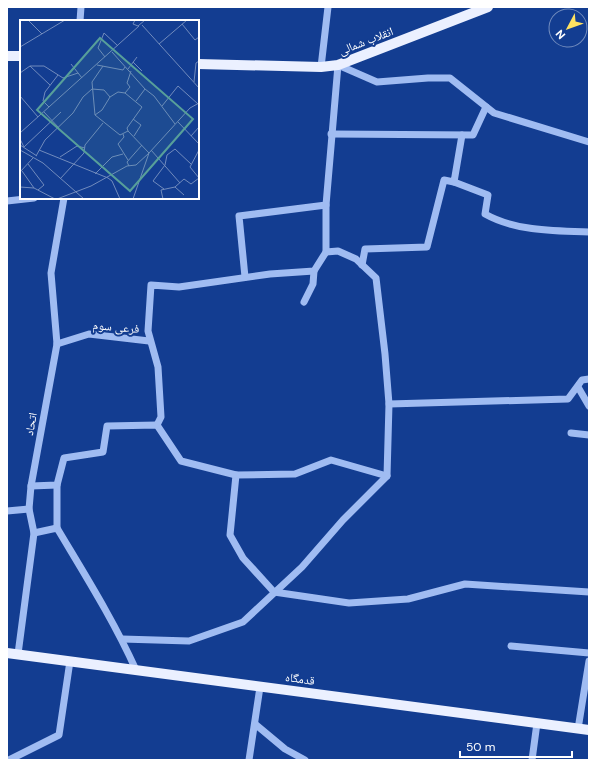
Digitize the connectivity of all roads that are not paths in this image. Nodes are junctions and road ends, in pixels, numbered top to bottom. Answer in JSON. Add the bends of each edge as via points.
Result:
{"nodes":[{"id":1,"x":82,"y":7,"type":"edge"},
{"id":2,"x":328,"y":7,"type":"edge"},
{"id":3,"x":488,"y":7,"type":"edge"},
{"id":4,"x":80,"y":20,"type":"edge"},
{"id":5,"x":7,"y":56,"type":"edge"},
{"id":6,"x":20,"y":56,"type":"edge"},
{"id":7,"x":199,"y":64,"type":"edge"},
{"id":8,"x":338,"y":65,"type":"junction"},
{"id":9,"x":321,"y":67,"type":"junction"},
{"id":10,"x":486,"y":107,"type":"junction"},
{"id":11,"x":331,"y":134,"type":"junction"},
{"id":12,"x":462,"y":135,"type":"junction"},
{"id":13,"x":589,"y":142,"type":"edge"},
{"id":14,"x":454,"y":182,"type":"junction"},
{"id":15,"x":25,"y":199,"type":"edge"},
{"id":16,"x":64,"y":199,"type":"edge"},
{"id":17,"x":7,"y":201,"type":"edge"},
{"id":18,"x":326,"y":205,"type":"junction"},
{"id":19,"x":589,"y":232,"type":"edge"},
{"id":20,"x":326,"y":252,"type":"junction"},
{"id":21,"x":362,"y":265,"type":"junction"},
{"id":22,"x":314,"y":270,"type":"junction"},
{"id":23,"x":245,"y":277,"type":"junction"},
{"id":24,"x":304,"y":302,"type":"dead end"},
{"id":25,"x":149,"y":341,"type":"junction"},
{"id":26,"x":58,"y":344,"type":"junction"},
{"id":27,"x":589,"y":378,"type":"edge"},
{"id":28,"x":578,"y":387,"type":"junction"},
{"id":29,"x":389,"y":404,"type":"junction"},
{"id":30,"x":589,"y":406,"type":"edge"},
{"id":31,"x":157,"y":425,"type":"junction"},
{"id":32,"x":571,"y":433,"type":"dead end"},
{"id":33,"x":589,"y":435,"type":"edge"},
{"id":34,"x":236,"y":474,"type":"junction"},
{"id":35,"x":387,"y":476,"type":"junction"},
{"id":36,"x":31,"y":486,"type":"junction"},
{"id":37,"x":57,"y":486,"type":"junction"},
{"id":38,"x":29,"y":509,"type":"junction"},
{"id":39,"x":7,"y":511,"type":"edge"},
{"id":40,"x":57,"y":528,"type":"junction"},
{"id":41,"x":34,"y":533,"type":"junction"},
{"id":42,"x":274,"y":592,"type":"junction"},
{"id":43,"x":589,"y":592,"type":"edge"},
{"id":44,"x":122,"y":639,"type":"junction"},
{"id":45,"x":511,"y":646,"type":"dead end"},
{"id":46,"x":7,"y":653,"type":"edge"},
{"id":47,"x":589,"y":653,"type":"edge"},
{"id":48,"x":18,"y":654,"type":"junction"},
{"id":49,"x":70,"y":661,"type":"junction"},
{"id":50,"x":589,"y":661,"type":"edge"},
{"id":51,"x":136,"y":670,"type":"junction"},
{"id":52,"x":260,"y":687,"type":"junction"},
{"id":53,"x":537,"y":723,"type":"junction"},
{"id":54,"x":255,"y":724,"type":"junction"},
{"id":55,"x":578,"y":729,"type":"junction"},
{"id":56,"x":589,"y":730,"type":"edge"},
{"id":57,"x":9,"y":760,"type":"edge"},
{"id":58,"x":249,"y":760,"type":"edge"},
{"id":59,"x":306,"y":760,"type":"edge"},
{"id":60,"x":532,"y":760,"type":"edge"}],
"edges":[{"from":1,"to":4,"type":"street"},
{"from":2,"to":9,"type":"street"},
{"from":3,"to":8,"type":"main road","name":"انقلاب شمالی"},
{"from":5,"to":6,"type":"main road"},
{"from":7,"to":9,"type":"main road","name":"انقلاب شمالی"},
{"from":8,"to":9,"type":"main road","name":"انقلاب شمالی"},
{"from":8,"to":10,"type":"street","via":[[377,82],[450,78]]},
{"from":8,"to":11,"type":"street"},
{"from":10,"to":12,"type":"street","via":[[473,135]]},
{"from":10,"to":13,"type":"street","via":[[494,114]]},
{"from":11,"to":12,"type":"street"},
{"from":11,"to":18,"type":"street"},
{"from":12,"to":14,"type":"street"},
{"from":14,"to":19,"type":"street","via":[[488,195],[485,214],[495,220],[547,231]]},
{"from":14,"to":21,"type":"street","via":[[444,180],[427,247],[365,248]]},
{"from":15,"to":17,"type":"street"},
{"from":16,"to":26,"type":"street","name":"اتحاد","via":[[51,273]]},
{"from":18,"to":20,"type":"street"},
{"from":18,"to":23,"type":"street","via":[[239,216]]},
{"from":20,"to":21,"type":"street","via":[[338,251],[356,259]]},
{"from":20,"to":22,"type":"street"},
{"from":21,"to":29,"type":"street","via":[[376,278]]},
{"from":22,"to":23,"type":"street"},
{"from":22,"to":24,"type":"street","via":[[313,284]]},
{"from":23,"to":25,"type":"street","via":[[179,287],[151,285]]},
{"from":25,"to":26,"type":"street","name":"فرعی سوم","via":[[89,334]]},
{"from":25,"to":31,"type":"street","via":[[158,367],[161,417]]},
{"from":26,"to":36,"type":"street","name":"اتحاد"},
{"from":27,"to":28,"type":"street","via":[[582,380]]},
{"from":28,"to":29,"type":"street","via":[[568,399]]},
{"from":28,"to":30,"type":"street"},
{"from":29,"to":35,"type":"street"},
{"from":31,"to":34,"type":"street","via":[[181,461]]},
{"from":31,"to":37,"type":"street","via":[[107,426],[103,452],[64,458]]},
{"from":32,"to":33,"type":"street"},
{"from":34,"to":35,"type":"street","via":[[295,474],[331,460]]},
{"from":34,"to":42,"type":"street","via":[[230,535],[243,558]]},
{"from":35,"to":42,"type":"street","via":[[343,520],[302,567]]},
{"from":36,"to":37,"type":"street"},
{"from":36,"to":38,"type":"street","name":"اتحاد"},
{"from":37,"to":40,"type":"street"},
{"from":38,"to":39,"type":"street"},
{"from":38,"to":41,"type":"street","name":"اتحاد"},
{"from":40,"to":41,"type":"street"},
{"from":40,"to":44,"type":"street"},
{"from":41,"to":48,"type":"street","name":"اتحاد"},
{"from":42,"to":43,"type":"street","via":[[349,603],[408,599],[465,584]]},
{"from":42,"to":44,"type":"street","via":[[243,622],[189,641]]},
{"from":44,"to":51,"type":"street"},
{"from":45,"to":47,"type":"street"},
{"from":46,"to":48,"type":"main road","name":"قدمگاه"},
{"from":48,"to":49,"type":"main road","name":"قدمگاه"},
{"from":49,"to":51,"type":"main road","name":"قدمگاه"},
{"from":49,"to":57,"type":"street","via":[[60,735]]},
{"from":50,"to":55,"type":"street"},
{"from":51,"to":52,"type":"main road","name":"قدمگاه"},
{"from":52,"to":53,"type":"main road","name":"قدمگاه"},
{"from":52,"to":54,"type":"street"},
{"from":53,"to":55,"type":"main road","name":"قدمگاه"},
{"from":53,"to":60,"type":"street"},
{"from":54,"to":58,"type":"street"},
{"from":54,"to":59,"type":"street","via":[[285,749]]},
{"from":55,"to":56,"type":"main road","name":"قدمگاه"}]}
